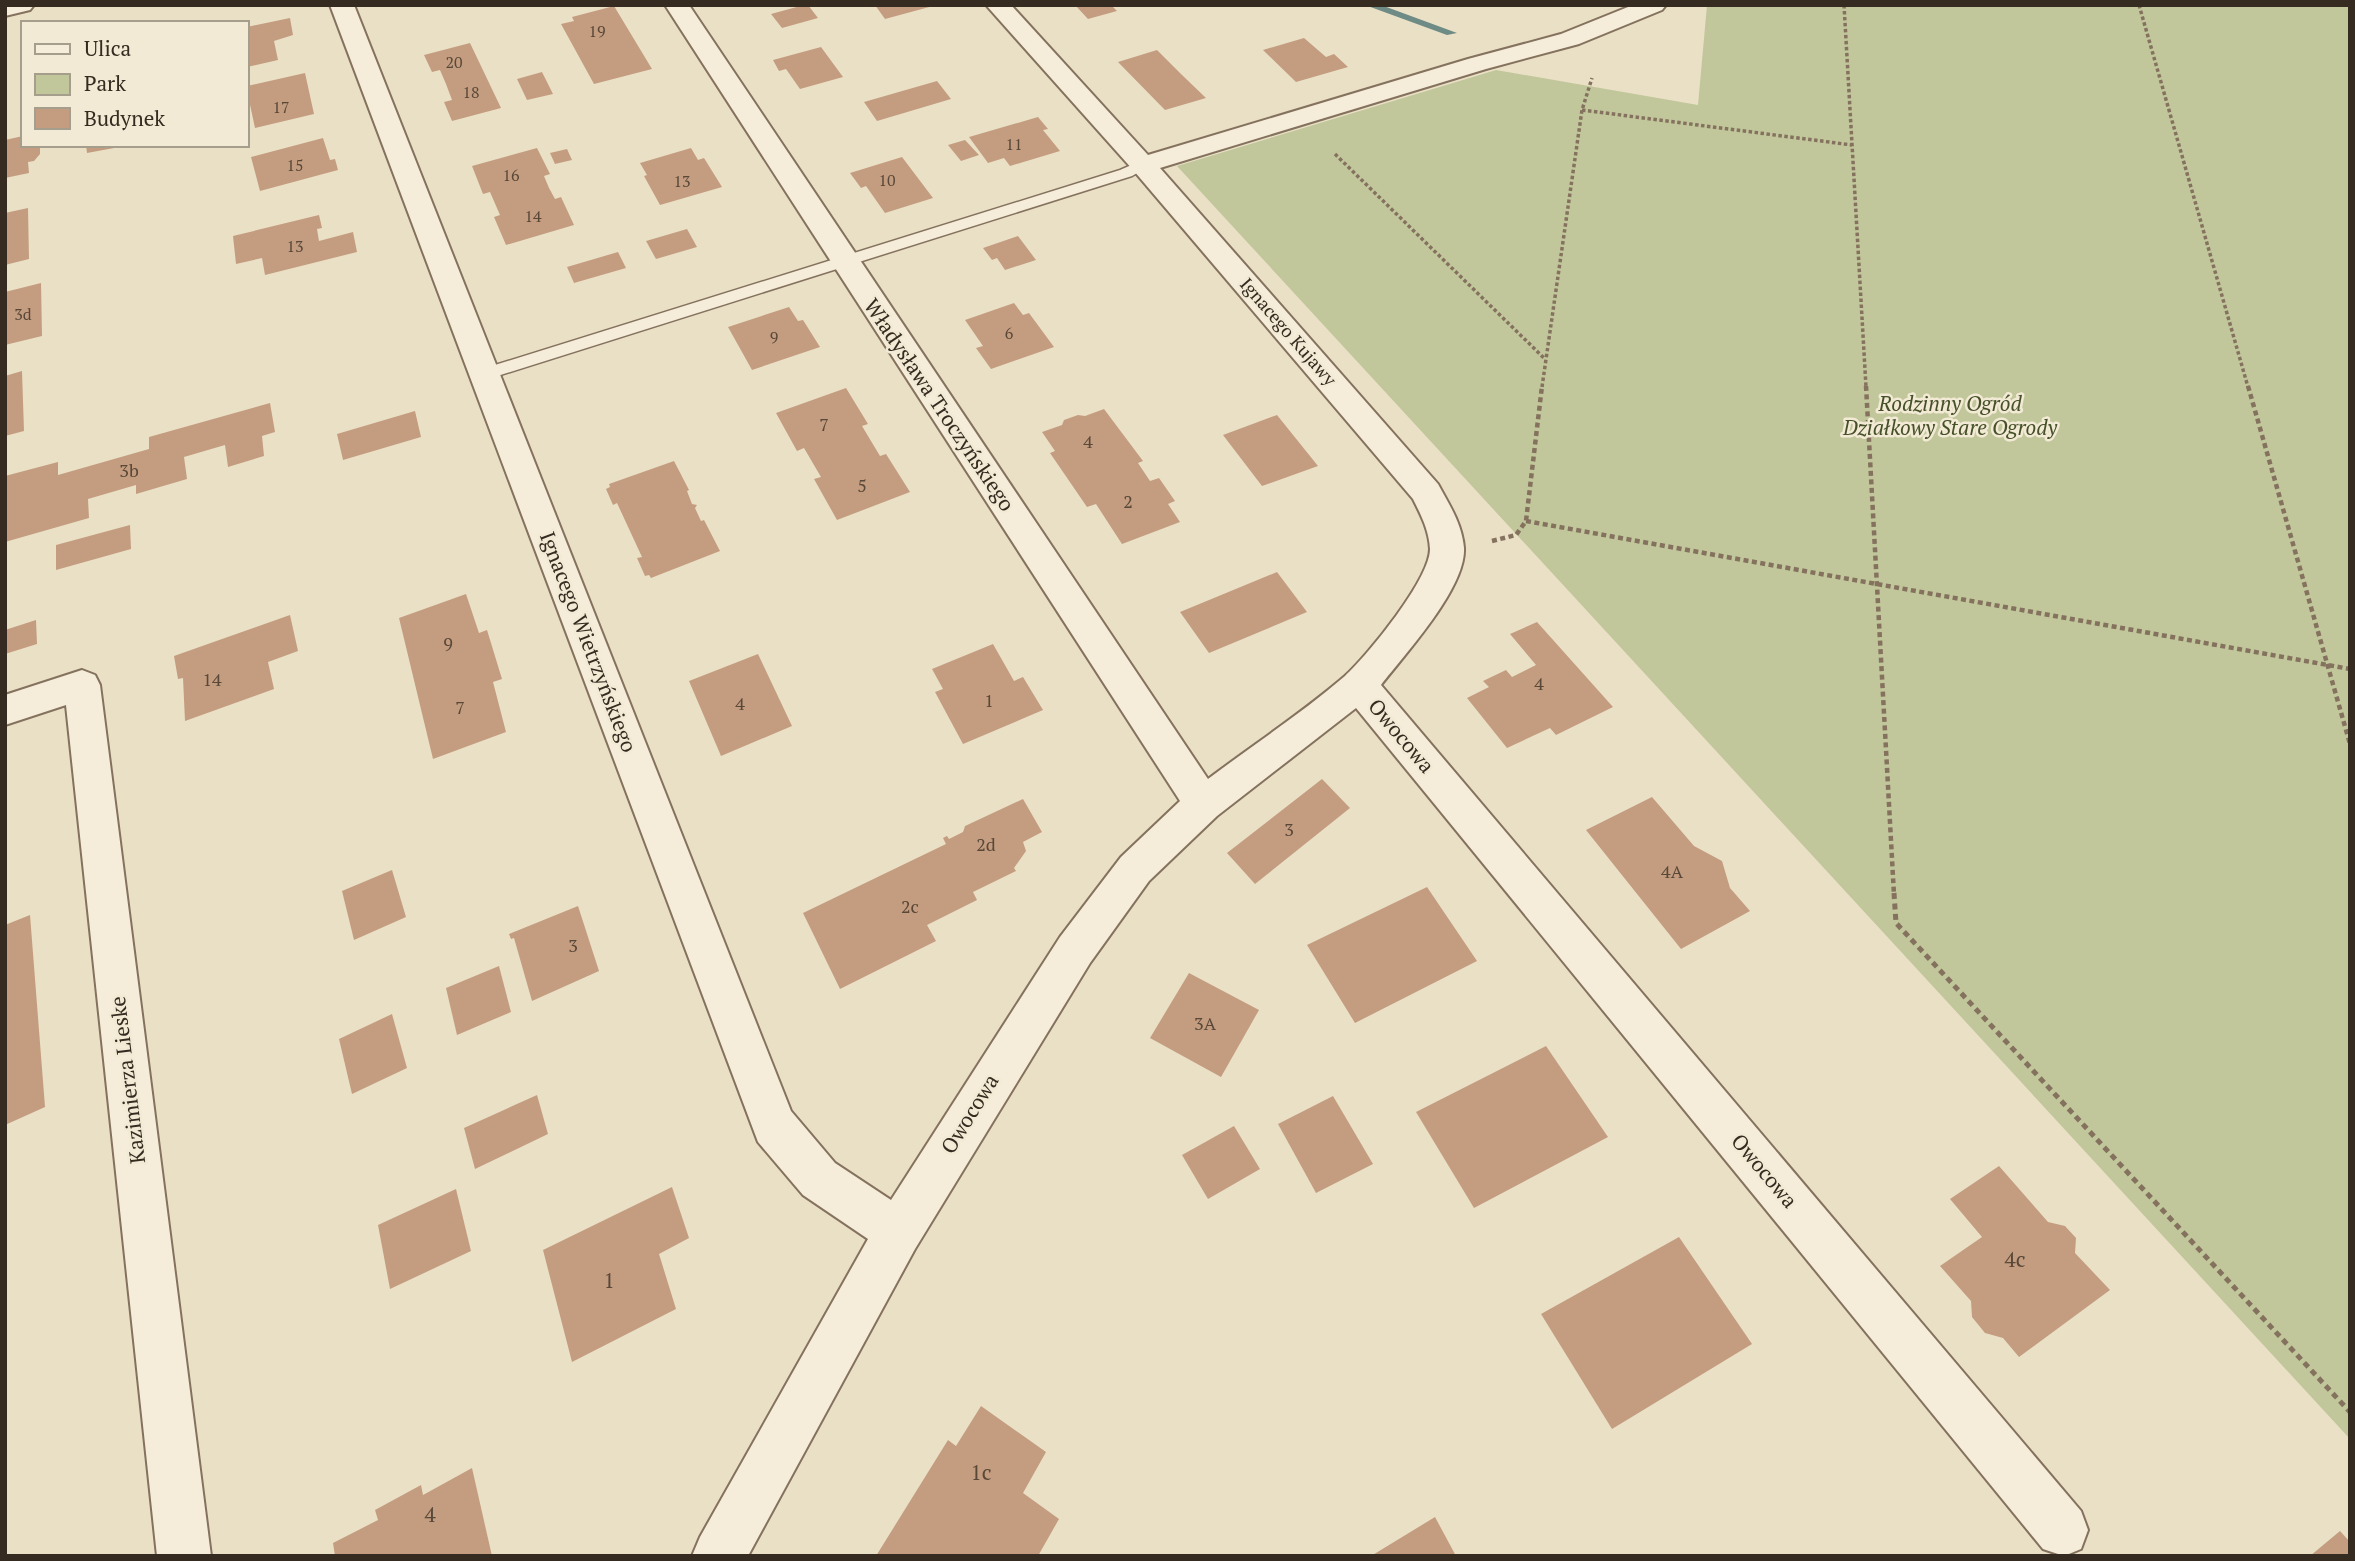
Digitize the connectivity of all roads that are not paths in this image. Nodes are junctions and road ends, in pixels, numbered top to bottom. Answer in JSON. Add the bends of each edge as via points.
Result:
{"nodes":[{"id":1,"x":22,"y":5,"type":"edge"},
{"id":2,"x":342,"y":5,"type":"edge"},
{"id":3,"x":677,"y":5,"type":"edge"},
{"id":4,"x":998,"y":5,"type":"edge"},
{"id":5,"x":1654,"y":5,"type":"edge"},
{"id":6,"x":5,"y":9,"type":"edge"},
{"id":7,"x":1143,"y":165,"type":"junction"},
{"id":8,"x":844,"y":262,"type":"junction"},
{"id":9,"x":485,"y":374,"type":"junction"},
{"id":10,"x":1359,"y":685,"type":"junction"},
{"id":11,"x":5,"y":710,"type":"edge"},
{"id":12,"x":1203,"y":804,"type":"junction"},
{"id":13,"x":898,"y":1232,"type":"junction"},
{"id":14,"x":2062,"y":1530,"type":"dead end"},
{"id":15,"x":184,"y":1556,"type":"edge"},
{"id":16,"x":719,"y":1556,"type":"edge"}],
"edges":[{"from":1,"to":6,"type":"street"},
{"from":2,"to":9,"type":"street","name":"Ignacego Wietrzyńskiego"},
{"from":3,"to":8,"type":"street","name":"Władysława Troczyńskiego"},
{"from":4,"to":7,"type":"street","name":"Ignacego Kujawy"},
{"from":5,"to":7,"type":"street","via":[[1570,39]]},
{"from":7,"to":8,"type":"lane"},
{"from":7,"to":10,"type":"street","name":"Ignacego Kujawy","via":[[1426,492],[1443,525],[1447,551],[1438,582]]},
{"from":8,"to":9,"type":"lane"},
{"from":8,"to":12,"type":"street","name":"Władysława Troczyńskiego"},
{"from":9,"to":13,"type":"street","name":"Ignacego Wietrzyńskiego","via":[[774,1126],[819,1179]]},
{"from":10,"to":12,"type":"street","name":"Owocowa"},
{"from":10,"to":14,"type":"street","name":"Owocowa"},
{"from":11,"to":15,"type":"street","name":"Kazimierza Lieske","via":[[82,685]]},
{"from":12,"to":13,"type":"street","name":"Owocowa","via":[[1135,869],[1075,950]]},
{"from":13,"to":16,"type":"street","name":"Owocowa"}]}
